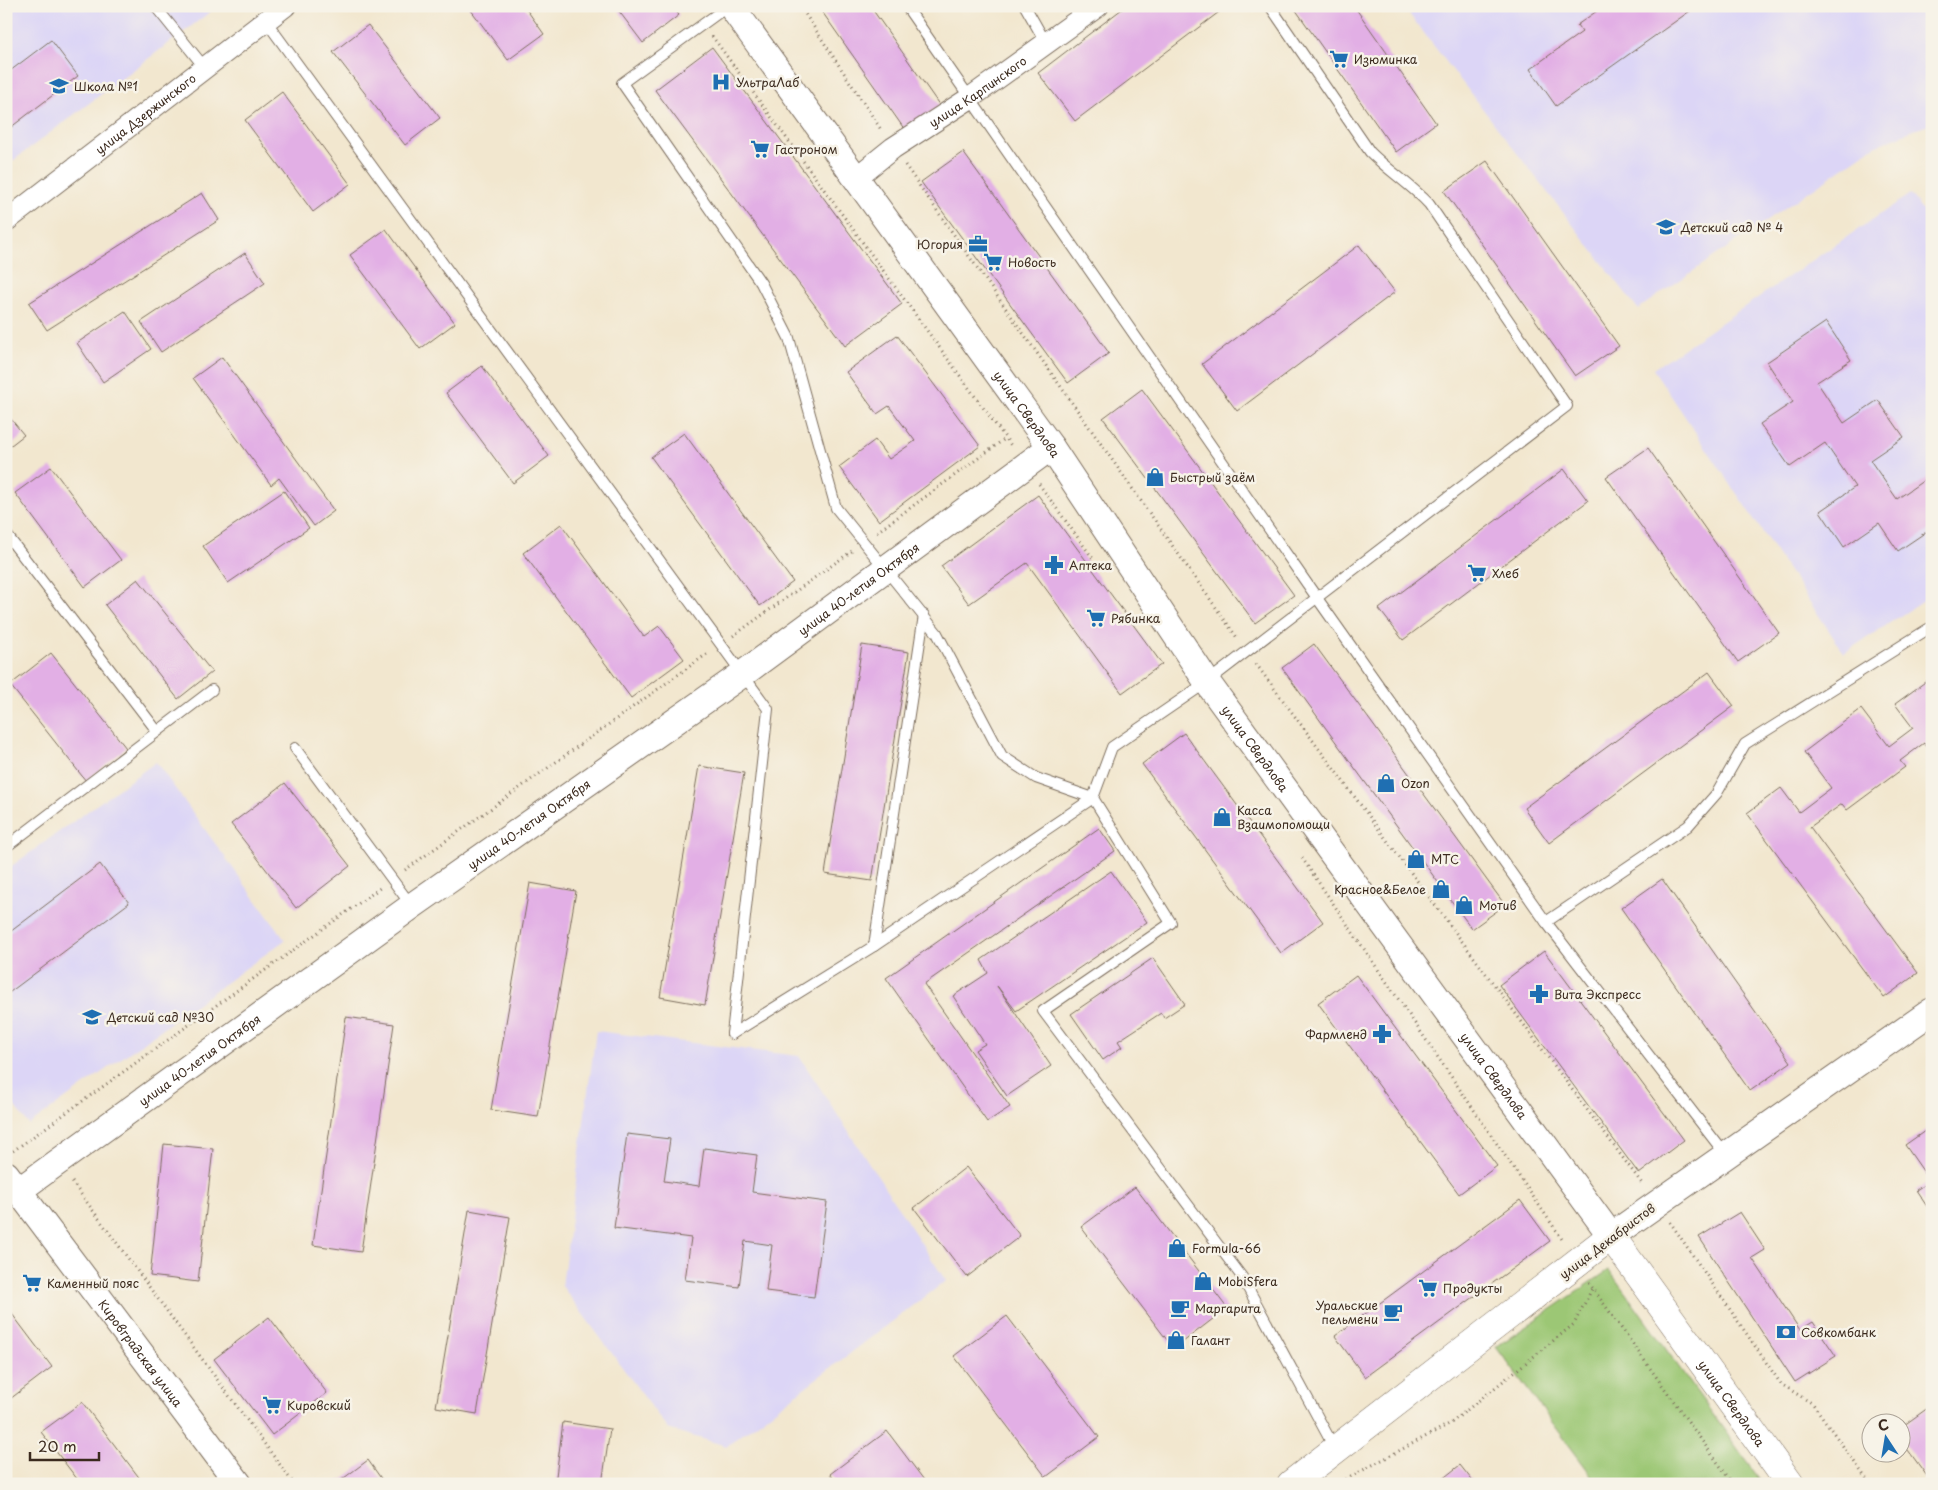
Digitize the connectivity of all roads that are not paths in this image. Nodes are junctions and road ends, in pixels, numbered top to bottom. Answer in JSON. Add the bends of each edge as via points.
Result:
{"nodes":[{"id":1,"x":155,"y":6,"type":"edge"},
{"id":2,"x":285,"y":6,"type":"edge"},
{"id":3,"x":730,"y":6,"type":"edge"},
{"id":4,"x":906,"y":6,"type":"edge"},
{"id":5,"x":1025,"y":6,"type":"edge"},
{"id":6,"x":1098,"y":6,"type":"edge"},
{"id":7,"x":1270,"y":6,"type":"edge"},
{"id":8,"x":266,"y":21,"type":"junction"},
{"id":9,"x":1047,"y":45,"type":"junction"},
{"id":10,"x":205,"y":68,"type":"junction"},
{"id":11,"x":970,"y":98,"type":"junction"},
{"id":12,"x":857,"y":177,"type":"junction"},
{"id":13,"x":6,"y":221,"type":"edge"},
{"id":14,"x":1051,"y":447,"type":"junction"},
{"id":15,"x":6,"y":534,"type":"edge"},
{"id":16,"x":886,"y":568,"type":"junction"},
{"id":17,"x":1317,"y":598,"type":"junction"},
{"id":18,"x":924,"y":615,"type":"junction"},
{"id":19,"x":1932,"y":634,"type":"edge"},
{"id":20,"x":744,"y":673,"type":"junction"},
{"id":21,"x":1207,"y":682,"type":"junction"},
{"id":22,"x":212,"y":690,"type":"dead end"},
{"id":23,"x":157,"y":731,"type":"junction"},
{"id":24,"x":295,"y":748,"type":"dead end"},
{"id":25,"x":1093,"y":798,"type":"junction"},
{"id":26,"x":6,"y":847,"type":"edge"},
{"id":27,"x":412,"y":906,"type":"junction"},
{"id":28,"x":1546,"y":922,"type":"junction"},
{"id":29,"x":874,"y":946,"type":"junction"},
{"id":30,"x":1932,"y":1011,"type":"edge"},
{"id":31,"x":1726,"y":1155,"type":"junction"},
{"id":32,"x":10,"y":1189,"type":"edge"},
{"id":33,"x":1611,"y":1236,"type":"junction"},
{"id":34,"x":1335,"y":1450,"type":"junction"},
{"id":35,"x":239,"y":1484,"type":"edge"},
{"id":36,"x":1291,"y":1484,"type":"edge"},
{"id":37,"x":1790,"y":1484,"type":"edge"}],
"edges":[{"from":1,"to":10,"type":"lane"},
{"from":2,"to":8,"type":"street","name":"улица Дзержинского"},
{"from":3,"to":12,"type":"street","name":"улица Свердлова"},
{"from":3,"to":16,"type":"lane","via":[[622,83],[761,283],[789,338],[836,508]]},
{"from":4,"to":11,"type":"lane"},
{"from":5,"to":9,"type":"lane"},
{"from":6,"to":9,"type":"street","name":"улица Карпинского"},
{"from":7,"to":17,"type":"lane","via":[[1370,152],[1429,204],[1567,406]]},
{"from":8,"to":10,"type":"street","name":"улица Дзержинского"},
{"from":8,"to":20,"type":"lane"},
{"from":9,"to":11,"type":"street","name":"улица Карпинского"},
{"from":10,"to":13,"type":"street","name":"улица Дзержинского"},
{"from":11,"to":12,"type":"street","name":"улица Карпинского","via":[[893,148]]},
{"from":11,"to":17,"type":"lane"},
{"from":12,"to":14,"type":"street","name":"улица Свердлова"},
{"from":14,"to":16,"type":"street","name":"улица 40-летия Октября"},
{"from":14,"to":21,"type":"street","name":"улица Свердлова"},
{"from":15,"to":23,"type":"lane"},
{"from":16,"to":18,"type":"lane"},
{"from":16,"to":20,"type":"street","name":"улица 40-летия Октября"},
{"from":17,"to":21,"type":"lane"},
{"from":17,"to":28,"type":"lane"},
{"from":18,"to":25,"type":"lane","via":[[937,633],[1002,756],[1036,778]]},
{"from":18,"to":29,"type":"lane"},
{"from":19,"to":28,"type":"lane","via":[[1928,629],[1745,744],[1717,793],[1688,826]]},
{"from":20,"to":27,"type":"street","name":"улица 40-летия Октября"},
{"from":20,"to":29,"type":"lane","via":[[768,709],[732,1034]]},
{"from":21,"to":25,"type":"lane","via":[[1112,747]]},
{"from":21,"to":33,"type":"street","name":"улица Свердлова"},
{"from":22,"to":23,"type":"lane"},
{"from":23,"to":26,"type":"lane"},
{"from":24,"to":27,"type":"lane"},
{"from":25,"to":29,"type":"lane"},
{"from":25,"to":34,"type":"lane","via":[[1171,923],[1043,1011],[1242,1277]]},
{"from":27,"to":32,"type":"street","name":"улица 40-летия Октября","via":[[59,1163]]},
{"from":28,"to":31,"type":"lane"},
{"from":30,"to":31,"type":"street","name":"улица Декабристов"},
{"from":31,"to":33,"type":"street","name":"улица Декабристов"},
{"from":32,"to":35,"type":"street","name":"Кировградская улица"},
{"from":33,"to":34,"type":"main road","name":"улица Декабристов"},
{"from":33,"to":37,"type":"main road","name":"улица Свердлова"},
{"from":34,"to":36,"type":"main road","name":"улица Декабристов"}]}
